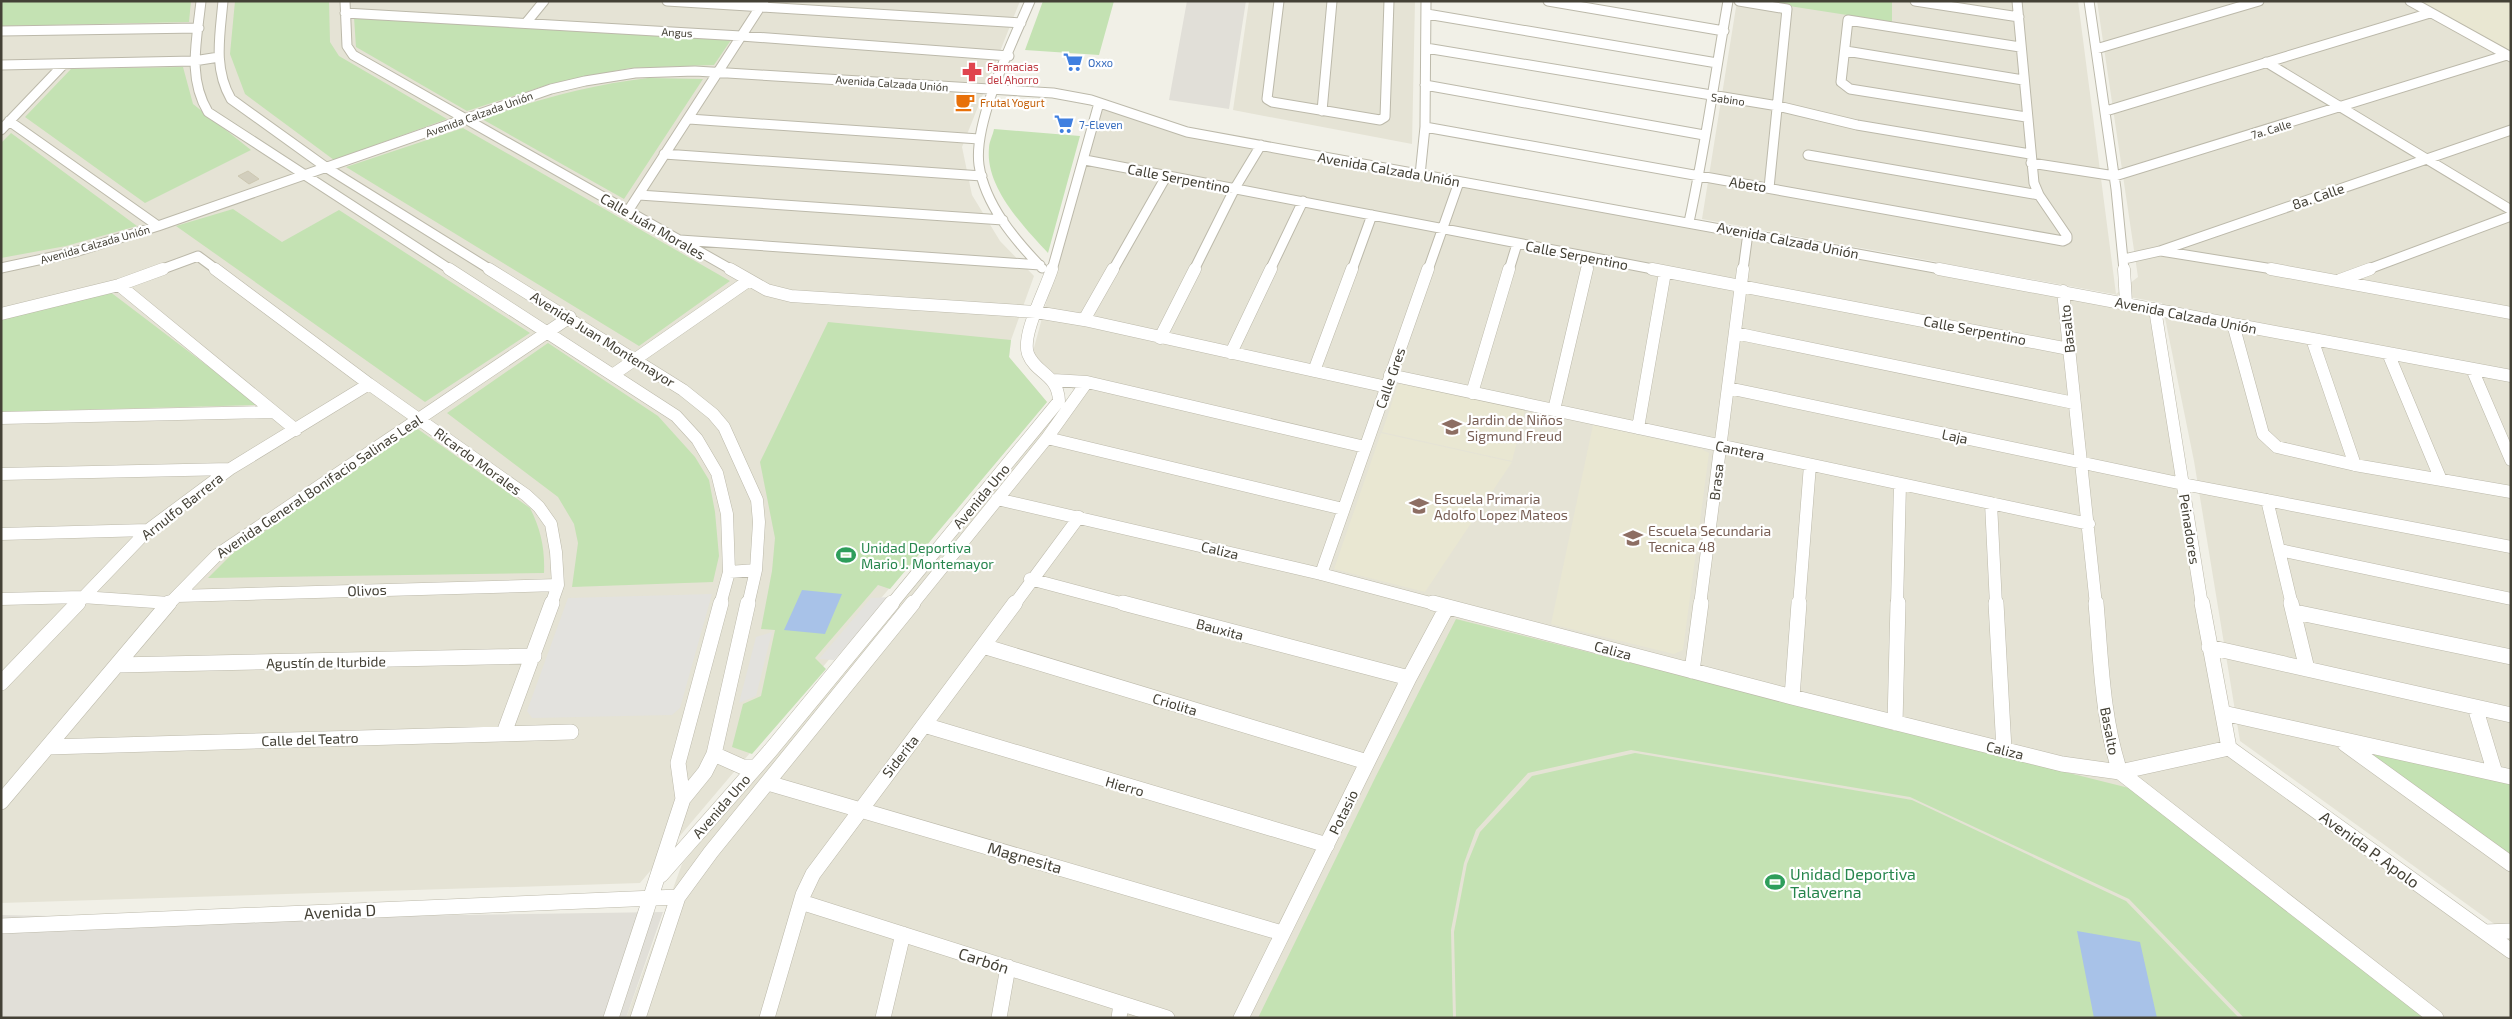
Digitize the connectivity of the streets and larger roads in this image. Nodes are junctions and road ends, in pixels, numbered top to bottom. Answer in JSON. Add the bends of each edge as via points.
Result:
{"nodes":[{"id":1,"x":201,"y":1,"type":"edge"},
{"id":2,"x":223,"y":1,"type":"edge"},
{"id":3,"x":344,"y":1,"type":"edge"},
{"id":4,"x":544,"y":1,"type":"edge"},
{"id":5,"x":667,"y":1,"type":"edge"},
{"id":6,"x":1030,"y":1,"type":"edge"},
{"id":7,"x":1279,"y":1,"type":"edge"},
{"id":8,"x":1332,"y":1,"type":"edge"},
{"id":9,"x":1389,"y":1,"type":"edge"},
{"id":10,"x":1426,"y":1,"type":"edge"},
{"id":11,"x":1548,"y":1,"type":"edge"},
{"id":12,"x":1728,"y":1,"type":"edge"},
{"id":13,"x":1739,"y":1,"type":"edge"},
{"id":14,"x":1915,"y":1,"type":"edge"},
{"id":15,"x":2017,"y":1,"type":"edge"},
{"id":16,"x":2090,"y":1,"type":"edge"},
{"id":17,"x":2259,"y":1,"type":"edge"},
{"id":18,"x":2410,"y":1,"type":"edge"},
{"id":19,"x":762,"y":4,"type":"edge"},
{"id":20,"x":2430,"y":13,"type":"junction"},
{"id":21,"x":345,"y":14,"type":"junction"},
{"id":22,"x":1427,"y":14,"type":"junction"},
{"id":23,"x":2019,"y":17,"type":"junction"},
{"id":24,"x":526,"y":23,"type":"junction"},
{"id":25,"x":1021,"y":23,"type":"junction"},
{"id":26,"x":199,"y":28,"type":"junction"},
{"id":27,"x":1,"y":31,"type":"edge"},
{"id":28,"x":1724,"y":31,"type":"junction"},
{"id":29,"x":741,"y":36,"type":"junction"},
{"id":30,"x":2020,"y":46,"type":"junction"},
{"id":31,"x":1426,"y":48,"type":"junction"},
{"id":32,"x":2096,"y":49,"type":"junction"},
{"id":33,"x":1846,"y":51,"type":"junction"},
{"id":34,"x":1009,"y":56,"type":"junction"},
{"id":35,"x":2509,"y":56,"type":"edge"},
{"id":36,"x":219,"y":57,"type":"junction"},
{"id":37,"x":194,"y":61,"type":"junction"},
{"id":38,"x":2266,"y":62,"type":"junction"},
{"id":39,"x":1717,"y":63,"type":"junction"},
{"id":40,"x":64,"y":64,"type":"junction"},
{"id":41,"x":1,"y":65,"type":"edge"},
{"id":42,"x":718,"y":72,"type":"junction"},
{"id":43,"x":2023,"y":80,"type":"junction"},
{"id":44,"x":1426,"y":85,"type":"junction"},
{"id":45,"x":994,"y":91,"type":"junction"},
{"id":46,"x":1712,"y":97,"type":"junction"},
{"id":47,"x":1099,"y":103,"type":"junction"},
{"id":48,"x":1778,"y":106,"type":"junction"},
{"id":49,"x":2341,"y":108,"type":"junction"},
{"id":50,"x":1322,"y":111,"type":"junction"},
{"id":51,"x":2106,"y":111,"type":"junction"},
{"id":52,"x":2026,"y":117,"type":"junction"},
{"id":53,"x":466,"y":119,"type":"junction"},
{"id":54,"x":689,"y":119,"type":"junction"},
{"id":55,"x":9,"y":121,"type":"junction"},
{"id":56,"x":1425,"y":127,"type":"junction"},
{"id":57,"x":1,"y":130,"type":"edge"},
{"id":58,"x":2511,"y":130,"type":"edge"},
{"id":59,"x":1704,"y":135,"type":"junction"},
{"id":60,"x":979,"y":138,"type":"junction"},
{"id":61,"x":1261,"y":145,"type":"junction"},
{"id":62,"x":664,"y":154,"type":"junction"},
{"id":63,"x":1808,"y":155,"type":"dead end"},
{"id":64,"x":2031,"y":158,"type":"junction"},
{"id":65,"x":2425,"y":159,"type":"junction"},
{"id":66,"x":1085,"y":160,"type":"junction"},
{"id":67,"x":328,"y":168,"type":"junction"},
{"id":68,"x":1420,"y":174,"type":"junction"},
{"id":69,"x":305,"y":176,"type":"junction"},
{"id":70,"x":982,"y":176,"type":"junction"},
{"id":71,"x":1167,"y":176,"type":"junction"},
{"id":72,"x":2115,"y":176,"type":"junction"},
{"id":73,"x":1699,"y":177,"type":"junction"},
{"id":74,"x":1460,"y":182,"type":"junction"},
{"id":75,"x":1234,"y":188,"type":"junction"},
{"id":76,"x":1769,"y":188,"type":"junction"},
{"id":77,"x":639,"y":195,"type":"junction"},
{"id":78,"x":2039,"y":196,"type":"junction"},
{"id":79,"x":1303,"y":202,"type":"junction"},
{"id":80,"x":2511,"y":210,"type":"edge"},
{"id":81,"x":628,"y":211,"type":"junction"},
{"id":82,"x":1372,"y":215,"type":"junction"},
{"id":83,"x":2511,"y":216,"type":"edge"},
{"id":84,"x":1003,"y":220,"type":"junction"},
{"id":85,"x":1689,"y":222,"type":"junction"},
{"id":86,"x":158,"y":226,"type":"junction"},
{"id":87,"x":1443,"y":229,"type":"junction"},
{"id":88,"x":1748,"y":233,"type":"junction"},
{"id":89,"x":678,"y":240,"type":"junction"},
{"id":90,"x":1517,"y":244,"type":"junction"},
{"id":91,"x":2160,"y":251,"type":"junction"},
{"id":92,"x":1590,"y":258,"type":"junction"},
{"id":93,"x":2124,"y":259,"type":"junction"},
{"id":94,"x":1040,"y":265,"type":"junction"},
{"id":95,"x":1,"y":268,"type":"edge"},
{"id":96,"x":1665,"y":272,"type":"junction"},
{"id":97,"x":1050,"y":275,"type":"junction"},
{"id":98,"x":2340,"y":280,"type":"junction"},
{"id":99,"x":748,"y":281,"type":"junction"},
{"id":100,"x":119,"y":285,"type":"junction"},
{"id":101,"x":1741,"y":285,"type":"junction"},
{"id":102,"x":2063,"y":291,"type":"junction"},
{"id":103,"x":2126,"y":303,"type":"junction"},
{"id":104,"x":2155,"y":309,"type":"junction"},
{"id":105,"x":1036,"y":312,"type":"junction"},
{"id":106,"x":1,"y":314,"type":"edge"},
{"id":107,"x":2511,"y":314,"type":"edge"},
{"id":108,"x":570,"y":317,"type":"junction"},
{"id":109,"x":1084,"y":320,"type":"junction"},
{"id":110,"x":2233,"y":324,"type":"junction"},
{"id":111,"x":548,"y":332,"type":"junction"},
{"id":112,"x":1735,"y":333,"type":"junction"},
{"id":113,"x":1160,"y":338,"type":"junction"},
{"id":114,"x":2312,"y":339,"type":"junction"},
{"id":115,"x":2069,"y":348,"type":"junction"},
{"id":116,"x":1231,"y":353,"type":"junction"},
{"id":117,"x":2388,"y":353,"type":"junction"},
{"id":118,"x":638,"y":360,"type":"junction"},
{"id":119,"x":2472,"y":369,"type":"junction"},
{"id":120,"x":1314,"y":371,"type":"junction"},
{"id":121,"x":614,"y":374,"type":"junction"},
{"id":122,"x":2511,"y":376,"type":"edge"},
{"id":123,"x":1054,"y":380,"type":"junction"},
{"id":124,"x":1389,"y":381,"type":"junction"},
{"id":125,"x":1087,"y":382,"type":"junction"},
{"id":126,"x":369,"y":384,"type":"junction"},
{"id":127,"x":1728,"y":388,"type":"junction"},
{"id":128,"x":1472,"y":393,"type":"junction"},
{"id":129,"x":2074,"y":403,"type":"junction"},
{"id":130,"x":1554,"y":410,"type":"junction"},
{"id":131,"x":272,"y":412,"type":"junction"},
{"id":132,"x":1,"y":418,"type":"edge"},
{"id":133,"x":418,"y":418,"type":"junction"},
{"id":134,"x":1638,"y":428,"type":"junction"},
{"id":135,"x":296,"y":430,"type":"junction"},
{"id":136,"x":1047,"y":438,"type":"junction"},
{"id":137,"x":1721,"y":446,"type":"junction"},
{"id":138,"x":1364,"y":447,"type":"junction"},
{"id":139,"x":2511,"y":460,"type":"edge"},
{"id":140,"x":2080,"y":462,"type":"junction"},
{"id":141,"x":1810,"y":465,"type":"junction"},
{"id":142,"x":2355,"y":465,"type":"junction"},
{"id":143,"x":230,"y":469,"type":"junction"},
{"id":144,"x":1,"y":474,"type":"edge"},
{"id":145,"x":2442,"y":480,"type":"junction"},
{"id":146,"x":1900,"y":484,"type":"junction"},
{"id":147,"x":2183,"y":484,"type":"junction"},
{"id":148,"x":2511,"y":492,"type":"edge"},
{"id":149,"x":997,"y":499,"type":"junction"},
{"id":150,"x":2267,"y":500,"type":"junction"},
{"id":151,"x":1991,"y":503,"type":"junction"},
{"id":152,"x":1342,"y":509,"type":"junction"},
{"id":153,"x":1079,"y":516,"type":"junction"},
{"id":154,"x":2089,"y":524,"type":"junction"},
{"id":155,"x":148,"y":530,"type":"junction"},
{"id":156,"x":1,"y":534,"type":"edge"},
{"id":157,"x":2511,"y":547,"type":"edge"},
{"id":158,"x":2280,"y":550,"type":"junction"},
{"id":159,"x":756,"y":570,"type":"junction"},
{"id":160,"x":729,"y":572,"type":"junction"},
{"id":161,"x":1321,"y":574,"type":"junction"},
{"id":162,"x":1030,"y":579,"type":"junction"},
{"id":163,"x":558,"y":585,"type":"junction"},
{"id":164,"x":82,"y":597,"type":"junction"},
{"id":165,"x":1,"y":599,"type":"edge"},
{"id":166,"x":2511,"y":599,"type":"edge"},
{"id":167,"x":173,"y":600,"type":"junction"},
{"id":168,"x":1447,"y":607,"type":"junction"},
{"id":169,"x":2295,"y":612,"type":"junction"},
{"id":170,"x":982,"y":646,"type":"junction"},
{"id":171,"x":2210,"y":647,"type":"junction"},
{"id":172,"x":534,"y":656,"type":"junction"},
{"id":173,"x":2511,"y":657,"type":"edge"},
{"id":174,"x":117,"y":665,"type":"junction"},
{"id":175,"x":1,"y":668,"type":"edge"},
{"id":176,"x":16,"y":668,"type":"junction"},
{"id":177,"x":2307,"y":669,"type":"junction"},
{"id":178,"x":1692,"y":671,"type":"junction"},
{"id":179,"x":1409,"y":678,"type":"junction"},
{"id":180,"x":1,"y":683,"type":"edge"},
{"id":181,"x":1792,"y":697,"type":"junction"},
{"id":182,"x":2475,"y":707,"type":"junction"},
{"id":183,"x":2223,"y":713,"type":"junction"},
{"id":184,"x":2511,"y":715,"type":"edge"},
{"id":185,"x":1895,"y":723,"type":"junction"},
{"id":186,"x":924,"y":725,"type":"junction"},
{"id":187,"x":571,"y":732,"type":"dead end"},
{"id":188,"x":504,"y":733,"type":"junction"},
{"id":189,"x":2341,"y":741,"type":"junction"},
{"id":190,"x":48,"y":747,"type":"junction"},
{"id":191,"x":2229,"y":748,"type":"junction"},
{"id":192,"x":2004,"y":750,"type":"junction"},
{"id":193,"x":714,"y":754,"type":"junction"},
{"id":194,"x":1367,"y":762,"type":"junction"},
{"id":195,"x":756,"y":767,"type":"junction"},
{"id":196,"x":2120,"y":772,"type":"junction"},
{"id":197,"x":2495,"y":773,"type":"junction"},
{"id":198,"x":2511,"y":777,"type":"edge"},
{"id":199,"x":768,"y":783,"type":"junction"},
{"id":200,"x":683,"y":799,"type":"junction"},
{"id":201,"x":1,"y":802,"type":"edge"},
{"id":202,"x":860,"y":808,"type":"junction"},
{"id":203,"x":1327,"y":845,"type":"junction"},
{"id":204,"x":2511,"y":864,"type":"edge"},
{"id":205,"x":656,"y":880,"type":"junction"},
{"id":206,"x":650,"y":897,"type":"junction"},
{"id":207,"x":678,"y":897,"type":"junction"},
{"id":208,"x":801,"y":902,"type":"junction"},
{"id":209,"x":1,"y":926,"type":"edge"},
{"id":210,"x":2511,"y":931,"type":"edge"},
{"id":211,"x":2485,"y":932,"type":"junction"},
{"id":212,"x":1282,"y":933,"type":"junction"},
{"id":213,"x":903,"y":934,"type":"junction"},
{"id":214,"x":2511,"y":951,"type":"edge"},
{"id":215,"x":1008,"y":967,"type":"junction"},
{"id":216,"x":1120,"y":1011,"type":"edge"},
{"id":217,"x":611,"y":1018,"type":"edge"},
{"id":218,"x":638,"y":1018,"type":"edge"},
{"id":219,"x":767,"y":1018,"type":"edge"},
{"id":220,"x":883,"y":1018,"type":"edge"},
{"id":221,"x":999,"y":1018,"type":"edge"},
{"id":222,"x":1167,"y":1018,"type":"edge"},
{"id":223,"x":1241,"y":1018,"type":"edge"},
{"id":224,"x":2436,"y":1018,"type":"edge"}],
"edges":[{"from":1,"to":26,"type":"street","name":"Avenida Juan Montemayor"},
{"from":2,"to":36,"type":"street","name":"Avenida Juan Montemayor"},
{"from":3,"to":21,"type":"street","name":"Calle Juán Morales"},
{"from":4,"to":24,"type":"street"},
{"from":5,"to":19,"type":"street"},
{"from":6,"to":25,"type":"street"},
{"from":7,"to":50,"type":"street","via":[[1266,96],[1272,102]]},
{"from":8,"to":50,"type":"street"},
{"from":9,"to":50,"type":"street","via":[[1386,117],[1376,120]]},
{"from":10,"to":22,"type":"street"},
{"from":11,"to":28,"type":"street"},
{"from":12,"to":28,"type":"street"},
{"from":13,"to":48,"type":"street","via":[[1787,10]]},
{"from":14,"to":23,"type":"street"},
{"from":15,"to":23,"type":"street"},
{"from":16,"to":32,"type":"street"},
{"from":17,"to":32,"type":"street"},
{"from":18,"to":20,"type":"street"},
{"from":19,"to":25,"type":"street"},
{"from":19,"to":29,"type":"street"},
{"from":20,"to":35,"type":"street"},
{"from":20,"to":38,"type":"street"},
{"from":21,"to":24,"type":"street","name":"Angus"},
{"from":21,"to":53,"type":"street","name":"Calle Juán Morales","via":[[347,46],[353,55]]},
{"from":22,"to":31,"type":"street"},
{"from":22,"to":39,"type":"street"},
{"from":23,"to":30,"type":"street"},
{"from":24,"to":29,"type":"street","name":"Angus"},
{"from":25,"to":34,"type":"street"},
{"from":26,"to":27,"type":"street"},
{"from":26,"to":37,"type":"street","name":"Avenida Juan Montemayor"},
{"from":28,"to":39,"type":"street"},
{"from":29,"to":34,"type":"street","name":"Angus"},
{"from":29,"to":42,"type":"street"},
{"from":30,"to":33,"type":"street","via":[[1848,20]]},
{"from":30,"to":43,"type":"street"},
{"from":31,"to":44,"type":"street"},
{"from":31,"to":46,"type":"street","name":"Sabino"},
{"from":32,"to":51,"type":"street"},
{"from":33,"to":43,"type":"street"},
{"from":33,"to":52,"type":"street","via":[[1841,82],[1850,88]]},
{"from":34,"to":45,"type":"street"},
{"from":35,"to":49,"type":"street","name":"7a. Calle"},
{"from":36,"to":37,"type":"street"},
{"from":36,"to":67,"type":"street","name":"Avenida Juan Montemayor","via":[[222,88],[230,99]]},
{"from":37,"to":40,"type":"street"},
{"from":37,"to":69,"type":"street","name":"Avenida Juan Montemayor","via":[[194,85],[199,101],[208,112]]},
{"from":38,"to":49,"type":"street"},
{"from":38,"to":51,"type":"street"},
{"from":39,"to":46,"type":"street"},
{"from":40,"to":41,"type":"street"},
{"from":40,"to":55,"type":"street"},
{"from":42,"to":45,"type":"street","name":"Avenida Calzada Unión"},
{"from":42,"to":53,"type":"street","name":"Avenida Calzada Unión","via":[[635,72],[585,81],[531,95]]},
{"from":42,"to":54,"type":"street"},
{"from":43,"to":52,"type":"street"},
{"from":44,"to":56,"type":"street"},
{"from":44,"to":59,"type":"street"},
{"from":45,"to":47,"type":"street","name":"Avenida Calzada Unión"},
{"from":45,"to":60,"type":"street"},
{"from":46,"to":48,"type":"street","name":"Sabino"},
{"from":46,"to":59,"type":"street"},
{"from":47,"to":61,"type":"street","name":"Avenida Calzada Unión","via":[[1181,130]]},
{"from":47,"to":66,"type":"street"},
{"from":48,"to":64,"type":"street","name":"Sabino","via":[[1857,125]]},
{"from":48,"to":76,"type":"street"},
{"from":49,"to":65,"type":"street"},
{"from":49,"to":72,"type":"street","name":"7a. Calle"},
{"from":51,"to":72,"type":"street"},
{"from":52,"to":64,"type":"street"},
{"from":53,"to":67,"type":"street","name":"Avenida Calzada Unión"},
{"from":53,"to":81,"type":"street","name":"Calle Juán Morales"},
{"from":54,"to":60,"type":"street"},
{"from":54,"to":62,"type":"street"},
{"from":55,"to":57,"type":"street"},
{"from":55,"to":86,"type":"street"},
{"from":56,"to":68,"type":"street"},
{"from":56,"to":73,"type":"street","name":"Abeto"},
{"from":58,"to":65,"type":"street","name":"8a. Calle"},
{"from":59,"to":73,"type":"street"},
{"from":60,"to":70,"type":"street"},
{"from":61,"to":68,"type":"street","name":"Avenida Calzada Unión"},
{"from":61,"to":75,"type":"street"},
{"from":62,"to":70,"type":"street"},
{"from":62,"to":77,"type":"street"},
{"from":63,"to":78,"type":"street"},
{"from":64,"to":72,"type":"street","name":"7a. Calle"},
{"from":64,"to":78,"type":"street"},
{"from":65,"to":80,"type":"street"},
{"from":65,"to":91,"type":"street","name":"8a. Calle"},
{"from":66,"to":71,"type":"street","name":"Calle Serpentino"},
{"from":66,"to":97,"type":"street"},
{"from":67,"to":69,"type":"street","name":"Avenida Calzada Unión"},
{"from":67,"to":108,"type":"street","name":"Avenida Juan Montemayor"},
{"from":68,"to":74,"type":"street","name":"Avenida Calzada Unión"},
{"from":69,"to":86,"type":"street","name":"Avenida Calzada Unión"},
{"from":69,"to":111,"type":"street","name":"Avenida Juan Montemayor"},
{"from":70,"to":84,"type":"street"},
{"from":71,"to":75,"type":"street","name":"Calle Serpentino"},
{"from":71,"to":109,"type":"street"},
{"from":72,"to":93,"type":"street"},
{"from":73,"to":76,"type":"street","name":"Abeto"},
{"from":73,"to":85,"type":"street"},
{"from":74,"to":85,"type":"street","name":"Avenida Calzada Unión"},
{"from":74,"to":87,"type":"street","name":"Calle Gres"},
{"from":75,"to":79,"type":"street","name":"Calle Serpentino"},
{"from":75,"to":113,"type":"street"},
{"from":76,"to":78,"type":"street","name":"Abeto","via":[[2057,241],[2067,240]]},
{"from":77,"to":81,"type":"street"},
{"from":77,"to":84,"type":"street"},
{"from":79,"to":82,"type":"street","name":"Calle Serpentino"},
{"from":79,"to":116,"type":"street"},
{"from":81,"to":89,"type":"street","name":"Calle Juán Morales"},
{"from":82,"to":87,"type":"street","name":"Calle Serpentino"},
{"from":82,"to":120,"type":"street"},
{"from":83,"to":98,"type":"street"},
{"from":84,"to":94,"type":"street"},
{"from":85,"to":88,"type":"street","name":"Avenida Calzada Unión"},
{"from":86,"to":95,"type":"street","name":"Avenida Calzada Unión","via":[[75,252]]},
{"from":87,"to":90,"type":"street","name":"Calle Serpentino"},
{"from":87,"to":124,"type":"street","name":"Calle Gres"},
{"from":88,"to":101,"type":"street","name":"Brasa"},
{"from":88,"to":102,"type":"street","name":"Avenida Calzada Unión"},
{"from":89,"to":94,"type":"street"},
{"from":89,"to":99,"type":"street","name":"Calle Juán Morales"},
{"from":90,"to":92,"type":"street","name":"Calle Serpentino"},
{"from":90,"to":128,"type":"street"},
{"from":91,"to":93,"type":"street","name":"8a. Calle"},
{"from":91,"to":98,"type":"street"},
{"from":92,"to":96,"type":"street","name":"Calle Serpentino"},
{"from":92,"to":130,"type":"street"},
{"from":93,"to":103,"type":"street"},
{"from":94,"to":97,"type":"street"},
{"from":96,"to":101,"type":"street","name":"Calle Serpentino"},
{"from":96,"to":134,"type":"street"},
{"from":97,"to":105,"type":"street"},
{"from":98,"to":107,"type":"street"},
{"from":99,"to":105,"type":"street","name":"Calle Juán Morales","via":[[791,296]]},
{"from":99,"to":118,"type":"street"},
{"from":100,"to":106,"type":"street"},
{"from":100,"to":126,"type":"street","name":"Ricardo Morales","via":[[198,256]]},
{"from":100,"to":131,"type":"street"},
{"from":101,"to":112,"type":"street","name":"Brasa"},
{"from":101,"to":115,"type":"street","name":"Calle Serpentino"},
{"from":102,"to":103,"type":"street","name":"Avenida Calzada Unión"},
{"from":102,"to":115,"type":"street","name":"Basalto"},
{"from":103,"to":104,"type":"street","name":"Avenida Calzada Unión"},
{"from":104,"to":110,"type":"street","name":"Avenida Calzada Unión"},
{"from":104,"to":147,"type":"street","name":"Peinadores"},
{"from":105,"to":109,"type":"street","name":"Calle Juán Morales"},
{"from":105,"to":123,"type":"street","via":[[1027,353]]},
{"from":108,"to":111,"type":"street","name":"Avenida General Bonifacio Salinas Leal"},
{"from":108,"to":118,"type":"street","name":"Avenida Juan Montemayor"},
{"from":109,"to":113,"type":"street","name":"Calle Juán Morales"},
{"from":110,"to":114,"type":"street","name":"Avenida Calzada Unión"},
{"from":110,"to":142,"type":"street","via":[[2263,434],[2286,451]]},
{"from":111,"to":121,"type":"street","name":"Avenida Juan Montemayor"},
{"from":111,"to":133,"type":"street","name":"Avenida General Bonifacio Salinas Leal"},
{"from":112,"to":127,"type":"street","name":"Brasa"},
{"from":112,"to":129,"type":"street"},
{"from":113,"to":116,"type":"street","name":"Calle Juán Morales"},
{"from":114,"to":117,"type":"street","name":"Avenida Calzada Unión"},
{"from":114,"to":142,"type":"street"},
{"from":115,"to":129,"type":"street","name":"Basalto"},
{"from":116,"to":120,"type":"street","name":"Cantera"},
{"from":117,"to":119,"type":"street","name":"Avenida Calzada Unión"},
{"from":117,"to":145,"type":"street"},
{"from":118,"to":121,"type":"street"},
{"from":118,"to":159,"type":"street","name":"Avenida Juan Montemayor","via":[[701,403],[724,427],[745,467],[757,500]]},
{"from":119,"to":122,"type":"street","name":"Avenida Calzada Unión"},
{"from":119,"to":139,"type":"street"},
{"from":120,"to":124,"type":"street","name":"Cantera"},
{"from":121,"to":160,"type":"street","name":"Avenida Juan Montemayor","via":[[676,416],[710,457],[727,514]]},
{"from":123,"to":125,"type":"street"},
{"from":123,"to":195,"type":"street","name":"Avenida Uno","via":[[1060,394],[1059,401]]},
{"from":124,"to":128,"type":"street","name":"Cantera"},
{"from":124,"to":138,"type":"street","name":"Calle Gres"},
{"from":125,"to":136,"type":"street","name":"Avenida Uno"},
{"from":125,"to":138,"type":"street"},
{"from":126,"to":133,"type":"street","name":"Ricardo Morales"},
{"from":126,"to":135,"type":"street","name":"Arnulfo Barrera"},
{"from":127,"to":137,"type":"street","name":"Brasa"},
{"from":127,"to":140,"type":"street","name":"Laja"},
{"from":128,"to":130,"type":"street","name":"Cantera"},
{"from":129,"to":140,"type":"street","name":"Basalto"},
{"from":130,"to":134,"type":"street","name":"Cantera"},
{"from":131,"to":132,"type":"street"},
{"from":131,"to":135,"type":"street"},
{"from":133,"to":163,"type":"street","name":"Ricardo Morales","via":[[526,495],[547,516],[554,537]]},
{"from":133,"to":167,"type":"street","name":"Avenida General Bonifacio Salinas Leal","via":[[237,539],[202,568]]},
{"from":134,"to":137,"type":"street","name":"Cantera"},
{"from":135,"to":143,"type":"street","name":"Arnulfo Barrera"},
{"from":136,"to":149,"type":"street","name":"Avenida Uno"},
{"from":136,"to":152,"type":"street"},
{"from":137,"to":141,"type":"street","name":"Cantera"},
{"from":137,"to":178,"type":"street","name":"Brasa"},
{"from":138,"to":152,"type":"street","name":"Calle Gres"},
{"from":140,"to":147,"type":"street","name":"Laja"},
{"from":140,"to":154,"type":"street","name":"Basalto"},
{"from":141,"to":146,"type":"street","name":"Cantera"},
{"from":141,"to":181,"type":"street"},
{"from":142,"to":145,"type":"street"},
{"from":143,"to":144,"type":"street"},
{"from":143,"to":155,"type":"street","name":"Arnulfo Barrera"},
{"from":145,"to":148,"type":"street"},
{"from":146,"to":151,"type":"street","name":"Cantera"},
{"from":146,"to":185,"type":"street"},
{"from":147,"to":150,"type":"street","name":"Laja"},
{"from":147,"to":171,"type":"street","name":"Peinadores"},
{"from":149,"to":153,"type":"street","name":"Caliza"},
{"from":149,"to":199,"type":"street","name":"Avenida Uno"},
{"from":150,"to":157,"type":"street","name":"Laja"},
{"from":150,"to":158,"type":"street"},
{"from":151,"to":154,"type":"street","name":"Cantera"},
{"from":151,"to":192,"type":"street"},
{"from":152,"to":161,"type":"street","name":"Calle Gres"},
{"from":153,"to":161,"type":"street","name":"Caliza"},
{"from":153,"to":162,"type":"street","name":"Siderita"},
{"from":154,"to":196,"type":"street","name":"Basalto","via":[[2106,714],[2110,742]]},
{"from":155,"to":156,"type":"street"},
{"from":155,"to":164,"type":"street","name":"Arnulfo Barrera"},
{"from":158,"to":166,"type":"street"},
{"from":158,"to":169,"type":"street"},
{"from":159,"to":160,"type":"street"},
{"from":159,"to":193,"type":"street","name":"Avenida Juan Montemayor"},
{"from":160,"to":200,"type":"street","name":"Avenida Juan Montemayor","via":[[678,763]]},
{"from":161,"to":168,"type":"street","name":"Caliza"},
{"from":162,"to":170,"type":"street","name":"Siderita"},
{"from":162,"to":179,"type":"street","name":"Bauxita"},
{"from":163,"to":167,"type":"street","name":"Olivos"},
{"from":163,"to":172,"type":"street","name":"Ricardo Morales"},
{"from":164,"to":165,"type":"street","name":"Olivos"},
{"from":164,"to":167,"type":"street","name":"Olivos"},
{"from":164,"to":176,"type":"street","name":"Arnulfo Barrera"},
{"from":167,"to":174,"type":"street","name":"Avenida General Bonifacio Salinas Leal"},
{"from":168,"to":178,"type":"street","name":"Caliza"},
{"from":168,"to":179,"type":"street","name":"Potasio"},
{"from":169,"to":173,"type":"street"},
{"from":169,"to":177,"type":"street"},
{"from":170,"to":186,"type":"street","name":"Siderita"},
{"from":170,"to":194,"type":"street","name":"Criolita"},
{"from":171,"to":177,"type":"street"},
{"from":171,"to":183,"type":"street","name":"Peinadores"},
{"from":172,"to":174,"type":"street","name":"Agustín de Iturbide"},
{"from":172,"to":188,"type":"street","name":"Ricardo Morales"},
{"from":174,"to":190,"type":"street","name":"Avenida General Bonifacio Salinas Leal"},
{"from":175,"to":176,"type":"street"},
{"from":176,"to":180,"type":"street","name":"Arnulfo Barrera"},
{"from":177,"to":182,"type":"street"},
{"from":178,"to":181,"type":"street","name":"Caliza"},
{"from":179,"to":194,"type":"street","name":"Potasio"},
{"from":181,"to":185,"type":"street","name":"Caliza"},
{"from":182,"to":184,"type":"street"},
{"from":182,"to":197,"type":"street"},
{"from":183,"to":189,"type":"street"},
{"from":183,"to":191,"type":"street","name":"Peinadores"},
{"from":185,"to":192,"type":"street","name":"Caliza"},
{"from":186,"to":202,"type":"street","name":"Siderita"},
{"from":186,"to":203,"type":"street","name":"Hierro"},
{"from":187,"to":188,"type":"street","name":"Calle del Teatro"},
{"from":188,"to":190,"type":"street","name":"Calle del Teatro"},
{"from":189,"to":197,"type":"street"},
{"from":189,"to":204,"type":"street"},
{"from":190,"to":201,"type":"street","name":"Avenida General Bonifacio Salinas Leal"},
{"from":191,"to":196,"type":"street","name":"Caliza"},
{"from":191,"to":211,"type":"street","name":"Avenida P. Apolo"},
{"from":192,"to":196,"type":"street","name":"Caliza","via":[[2062,764]]},
{"from":193,"to":195,"type":"street","via":[[743,767]]},
{"from":193,"to":200,"type":"street","name":"Avenida Juan Montemayor","via":[[700,781]]},
{"from":194,"to":203,"type":"street","name":"Potasio"},
{"from":195,"to":205,"type":"street","name":"Avenida Uno"},
{"from":196,"to":224,"type":"street","name":"Basalto"},
{"from":197,"to":198,"type":"street"},
{"from":199,"to":202,"type":"street","name":"Magnesita"},
{"from":199,"to":207,"type":"street","name":"Avenida Uno"},
{"from":200,"to":205,"type":"street","name":"Avenida Juan Montemayor"},
{"from":202,"to":208,"type":"street","name":"Siderita","via":[[813,874]]},
{"from":202,"to":212,"type":"street","name":"Magnesita"},
{"from":203,"to":212,"type":"street","name":"Potasio"},
{"from":205,"to":206,"type":"street","name":"Avenida Juan Montemayor"},
{"from":206,"to":207,"type":"street","name":"Avenida D"},
{"from":206,"to":209,"type":"street","name":"Avenida D"},
{"from":206,"to":217,"type":"street"},
{"from":207,"to":218,"type":"street","name":"Avenida Uno"},
{"from":208,"to":213,"type":"street","name":"Carbón"},
{"from":208,"to":219,"type":"street","name":"Siderita"},
{"from":210,"to":211,"type":"street"},
{"from":211,"to":214,"type":"street","name":"Avenida P. Apolo"},
{"from":212,"to":223,"type":"street","name":"Potasio"},
{"from":213,"to":215,"type":"street","name":"Carbón"},
{"from":213,"to":220,"type":"street"},
{"from":215,"to":216,"type":"street","name":"Carbón"},
{"from":215,"to":221,"type":"street"},
{"from":216,"to":222,"type":"street","name":"Carbón"}]}
